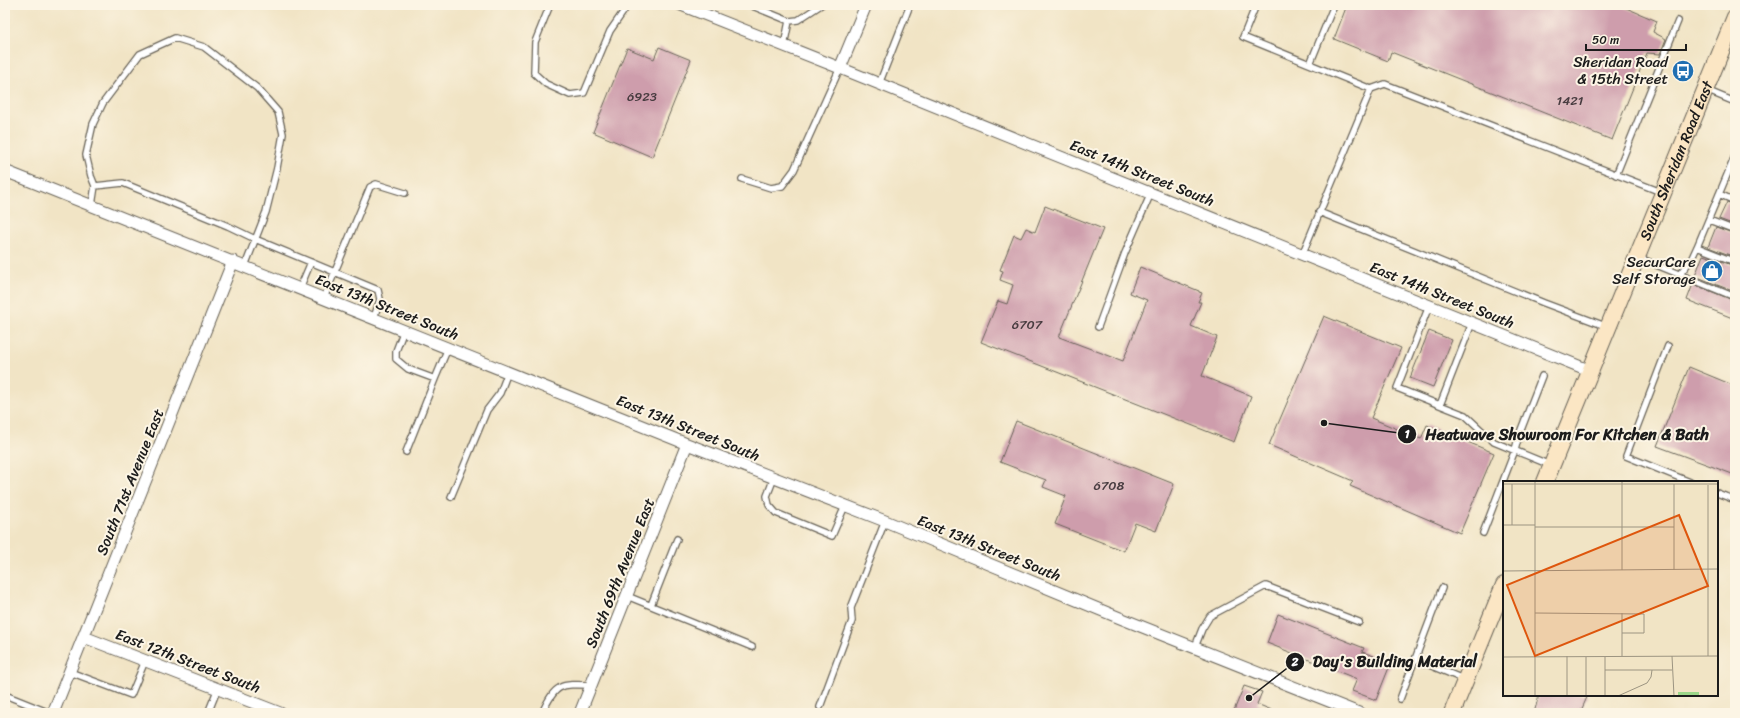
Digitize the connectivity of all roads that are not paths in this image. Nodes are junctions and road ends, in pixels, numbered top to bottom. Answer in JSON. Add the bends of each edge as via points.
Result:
{"nodes":[{"id":1,"x":550,"y":5,"type":"edge"},
{"id":2,"x":628,"y":5,"type":"edge"},
{"id":3,"x":750,"y":5,"type":"edge"},
{"id":4,"x":821,"y":5,"type":"edge"},
{"id":5,"x":866,"y":5,"type":"edge"},
{"id":6,"x":910,"y":5,"type":"edge"},
{"id":7,"x":1256,"y":5,"type":"edge"},
{"id":8,"x":1334,"y":5,"type":"edge"},
{"id":9,"x":685,"y":6,"type":"edge"},
{"id":10,"x":1735,"y":17,"type":"edge"},
{"id":11,"x":789,"y":21,"type":"junction"},
{"id":12,"x":1678,"y":21,"type":"dead end"},
{"id":13,"x":784,"y":46,"type":"junction"},
{"id":14,"x":1310,"y":64,"type":"junction"},
{"id":15,"x":840,"y":68,"type":"junction"},
{"id":16,"x":879,"y":84,"type":"junction"},
{"id":17,"x":1371,"y":89,"type":"junction"},
{"id":18,"x":1706,"y":90,"type":"junction"},
{"id":19,"x":1735,"y":102,"type":"edge"},
{"id":20,"x":1735,"y":156,"type":"edge"},
{"id":21,"x":1733,"y":166,"type":"edge"},
{"id":22,"x":5,"y":171,"type":"edge"},
{"id":23,"x":1616,"y":175,"type":"junction"},
{"id":24,"x":742,"y":179,"type":"dead end"},
{"id":25,"x":95,"y":186,"type":"junction"},
{"id":26,"x":405,"y":193,"type":"dead end"},
{"id":27,"x":1151,"y":193,"type":"junction"},
{"id":28,"x":1664,"y":193,"type":"junction"},
{"id":29,"x":1719,"y":194,"type":"junction"},
{"id":30,"x":1735,"y":201,"type":"edge"},
{"id":31,"x":92,"y":205,"type":"junction"},
{"id":32,"x":1319,"y":212,"type":"junction"},
{"id":33,"x":1709,"y":220,"type":"junction"},
{"id":34,"x":1735,"y":230,"type":"edge"},
{"id":35,"x":255,"y":239,"type":"junction"},
{"id":36,"x":1697,"y":247,"type":"junction"},
{"id":37,"x":1302,"y":254,"type":"junction"},
{"id":38,"x":1637,"y":257,"type":"junction"},
{"id":39,"x":233,"y":262,"type":"junction"},
{"id":40,"x":311,"y":262,"type":"junction"},
{"id":41,"x":1735,"y":262,"type":"edge"},
{"id":42,"x":245,"y":266,"type":"junction"},
{"id":43,"x":334,"y":272,"type":"junction"},
{"id":44,"x":1679,"y":275,"type":"junction"},
{"id":45,"x":300,"y":288,"type":"junction"},
{"id":46,"x":1735,"y":297,"type":"edge"},
{"id":47,"x":324,"y":298,"type":"junction"},
{"id":48,"x":1429,"y":306,"type":"junction"},
{"id":49,"x":374,"y":318,"type":"junction"},
{"id":50,"x":1472,"y":323,"type":"junction"},
{"id":51,"x":1608,"y":327,"type":"junction"},
{"id":52,"x":1098,"y":328,"type":"dead end"},
{"id":53,"x":404,"y":330,"type":"junction"},
{"id":54,"x":1668,"y":346,"type":"dead end"},
{"id":55,"x":448,"y":348,"type":"junction"},
{"id":56,"x":1591,"y":371,"type":"junction"},
{"id":57,"x":508,"y":372,"type":"junction"},
{"id":58,"x":1542,"y":376,"type":"dead end"},
{"id":59,"x":435,"y":380,"type":"junction"},
{"id":60,"x":1440,"y":405,"type":"junction"},
{"id":61,"x":687,"y":444,"type":"junction"},
{"id":62,"x":1515,"y":450,"type":"junction"},
{"id":63,"x":406,"y":452,"type":"dead end"},
{"id":64,"x":1552,"y":466,"type":"junction"},
{"id":65,"x":774,"y":478,"type":"junction"},
{"id":66,"x":1503,"y":481,"type":"edge"},
{"id":67,"x":1503,"y":481,"type":"edge"},
{"id":68,"x":1545,"y":481,"type":"edge"},
{"id":69,"x":1688,"y":481,"type":"edge"},
{"id":70,"x":1718,"y":493,"type":"edge"},
{"id":71,"x":451,"y":496,"type":"dead end"},
{"id":72,"x":1735,"y":500,"type":"edge"},
{"id":73,"x":845,"y":506,"type":"junction"},
{"id":74,"x":885,"y":521,"type":"junction"},
{"id":75,"x":1483,"y":533,"type":"dead end"},
{"id":76,"x":677,"y":539,"type":"dead end"},
{"id":77,"x":1503,"y":587,"type":"edge"},
{"id":78,"x":1442,"y":588,"type":"dead end"},
{"id":79,"x":627,"y":596,"type":"junction"},
{"id":80,"x":651,"y":605,"type":"junction"},
{"id":81,"x":1359,"y":622,"type":"dead end"},
{"id":82,"x":84,"y":637,"type":"junction"},
{"id":83,"x":752,"y":647,"type":"dead end"},
{"id":84,"x":1195,"y":647,"type":"junction"},
{"id":85,"x":1415,"y":659,"type":"junction"},
{"id":86,"x":145,"y":661,"type":"junction"},
{"id":87,"x":70,"y":672,"type":"junction"},
{"id":88,"x":1466,"y":680,"type":"junction"},
{"id":89,"x":592,"y":685,"type":"junction"},
{"id":90,"x":218,"y":688,"type":"junction"},
{"id":91,"x":5,"y":695,"type":"edge"},
{"id":92,"x":1400,"y":699,"type":"dead end"},
{"id":93,"x":820,"y":706,"type":"dead end"},
{"id":94,"x":50,"y":713,"type":"edge"},
{"id":95,"x":53,"y":713,"type":"edge"},
{"id":96,"x":208,"y":713,"type":"edge"},
{"id":97,"x":279,"y":713,"type":"edge"},
{"id":98,"x":542,"y":713,"type":"edge"},
{"id":99,"x":580,"y":713,"type":"edge"},
{"id":100,"x":1359,"y":713,"type":"edge"},
{"id":101,"x":1452,"y":713,"type":"edge"}],
"edges":[{"from":1,"to":2,"type":"lane","via":[[535,42],[534,73],[546,84],[570,95],[584,93],[610,31]]},
{"from":3,"to":11,"type":"lane"},
{"from":4,"to":11,"type":"lane","via":[[798,20]]},
{"from":5,"to":15,"type":"street"},
{"from":6,"to":16,"type":"lane"},
{"from":7,"to":14,"type":"lane","via":[[1243,37]]},
{"from":8,"to":14,"type":"lane"},
{"from":9,"to":13,"type":"street","name":"East 14th Street South"},
{"from":10,"to":18,"type":"main road","name":"South Sheridan Road East","via":[[1728,42]]},
{"from":11,"to":13,"type":"lane"},
{"from":12,"to":23,"type":"lane"},
{"from":13,"to":15,"type":"street","name":"East 14th Street South"},
{"from":14,"to":17,"type":"lane"},
{"from":15,"to":16,"type":"street","name":"East 14th Street South"},
{"from":15,"to":24,"type":"lane","via":[[794,170],[782,186],[771,188]]},
{"from":16,"to":27,"type":"street","name":"East 14th Street South"},
{"from":17,"to":23,"type":"lane","via":[[1385,84]]},
{"from":17,"to":32,"type":"lane"},
{"from":18,"to":19,"type":"lane"},
{"from":18,"to":28,"type":"main road","name":"South Sheridan Road East"},
{"from":20,"to":21,"type":"lane"},
{"from":21,"to":29,"type":"lane"},
{"from":22,"to":31,"type":"street","name":"East 13th Street South"},
{"from":23,"to":28,"type":"lane"},
{"from":25,"to":31,"type":"lane"},
{"from":25,"to":35,"type":"lane","via":[[123,183]]},
{"from":25,"to":35,"type":"lane","via":[[86,155],[93,124],[103,103],[140,54],[175,38],[204,47],[257,88],[278,112],[283,134],[266,212]]},
{"from":26,"to":43,"type":"lane","via":[[376,184],[370,187]]},
{"from":27,"to":37,"type":"street","name":"East 14th Street South"},
{"from":27,"to":52,"type":"lane","via":[[1125,253]]},
{"from":28,"to":38,"type":"main road","name":"South Sheridan Road East"},
{"from":29,"to":30,"type":"lane"},
{"from":29,"to":33,"type":"lane"},
{"from":31,"to":39,"type":"street","name":"East 13th Street South"},
{"from":32,"to":37,"type":"lane"},
{"from":32,"to":51,"type":"lane"},
{"from":33,"to":34,"type":"lane"},
{"from":33,"to":36,"type":"lane"},
{"from":35,"to":40,"type":"lane"},
{"from":35,"to":42,"type":"lane"},
{"from":36,"to":41,"type":"lane"},
{"from":36,"to":44,"type":"lane"},
{"from":37,"to":48,"type":"street","name":"East 14th Street South"},
{"from":38,"to":44,"type":"lane"},
{"from":38,"to":51,"type":"main road","name":"South Sheridan Road East"},
{"from":39,"to":42,"type":"street","name":"East 13th Street South"},
{"from":39,"to":82,"type":"street","name":"South 71st Avenue East"},
{"from":40,"to":43,"type":"lane"},
{"from":40,"to":45,"type":"lane"},
{"from":42,"to":45,"type":"street","name":"East 13th Street South"},
{"from":43,"to":47,"type":"lane"},
{"from":43,"to":49,"type":"lane","via":[[378,290],[380,299]]},
{"from":44,"to":46,"type":"lane"},
{"from":45,"to":47,"type":"street","name":"East 13th Street South"},
{"from":47,"to":49,"type":"street","name":"East 13th Street South"},
{"from":48,"to":50,"type":"street","name":"East 14th Street South"},
{"from":48,"to":60,"type":"lane","via":[[1397,388]]},
{"from":49,"to":53,"type":"street","name":"East 13th Street South"},
{"from":50,"to":56,"type":"street","name":"East 14th Street South"},
{"from":50,"to":60,"type":"lane"},
{"from":51,"to":56,"type":"main road","name":"South Sheridan Road East"},
{"from":53,"to":55,"type":"street","name":"East 13th Street South"},
{"from":53,"to":59,"type":"lane","via":[[396,351],[396,359],[408,369]]},
{"from":54,"to":69,"type":"lane","via":[[1626,456]]},
{"from":55,"to":57,"type":"street","name":"East 13th Street South"},
{"from":55,"to":59,"type":"lane"},
{"from":56,"to":64,"type":"main road","name":"South Sheridan Road East"},
{"from":57,"to":61,"type":"street","name":"East 13th Street South"},
{"from":57,"to":71,"type":"lane","via":[[500,393],[487,410]]},
{"from":58,"to":62,"type":"lane"},
{"from":59,"to":63,"type":"lane"},
{"from":60,"to":62,"type":"lane","via":[[1464,415],[1494,442]]},
{"from":61,"to":65,"type":"street","name":"East 13th Street South"},
{"from":61,"to":79,"type":"street","name":"South 69th Avenue East"},
{"from":62,"to":64,"type":"lane"},
{"from":62,"to":66,"type":"lane"},
{"from":64,"to":68,"type":"main road","name":"South Sheridan Road East"},
{"from":65,"to":73,"type":"street","name":"East 13th Street South"},
{"from":65,"to":73,"type":"lane","via":[[767,496],[769,505],[776,513],[832,536]]},
{"from":67,"to":75,"type":"lane"},
{"from":70,"to":72,"type":"lane"},
{"from":73,"to":74,"type":"street","name":"East 13th Street South"},
{"from":74,"to":84,"type":"street","name":"East 13th Street South"},
{"from":74,"to":93,"type":"lane","via":[[851,608],[852,621]]},
{"from":76,"to":80,"type":"lane"},
{"from":77,"to":88,"type":"main road"},
{"from":78,"to":85,"type":"lane"},
{"from":79,"to":80,"type":"lane"},
{"from":79,"to":89,"type":"street","name":"South 69th Avenue East"},
{"from":80,"to":83,"type":"lane"},
{"from":81,"to":84,"type":"lane","via":[[1266,586],[1210,616]]},
{"from":82,"to":86,"type":"street","name":"East 12th Street South"},
{"from":82,"to":87,"type":"street","name":"South 71st Avenue East"},
{"from":84,"to":100,"type":"street","name":"East 13th Street South"},
{"from":85,"to":88,"type":"lane"},
{"from":85,"to":92,"type":"lane"},
{"from":86,"to":87,"type":"lane","via":[[131,695]]},
{"from":86,"to":90,"type":"street","name":"East 12th Street South"},
{"from":87,"to":95,"type":"street","name":"South 71st Avenue East"},
{"from":88,"to":101,"type":"main road"},
{"from":89,"to":98,"type":"lane","via":[[569,684],[555,690]]},
{"from":89,"to":99,"type":"street","name":"South 69th Avenue East"},
{"from":90,"to":96,"type":"lane"},
{"from":90,"to":97,"type":"street","name":"East 12th Street South"},
{"from":91,"to":94,"type":"lane"}]}
